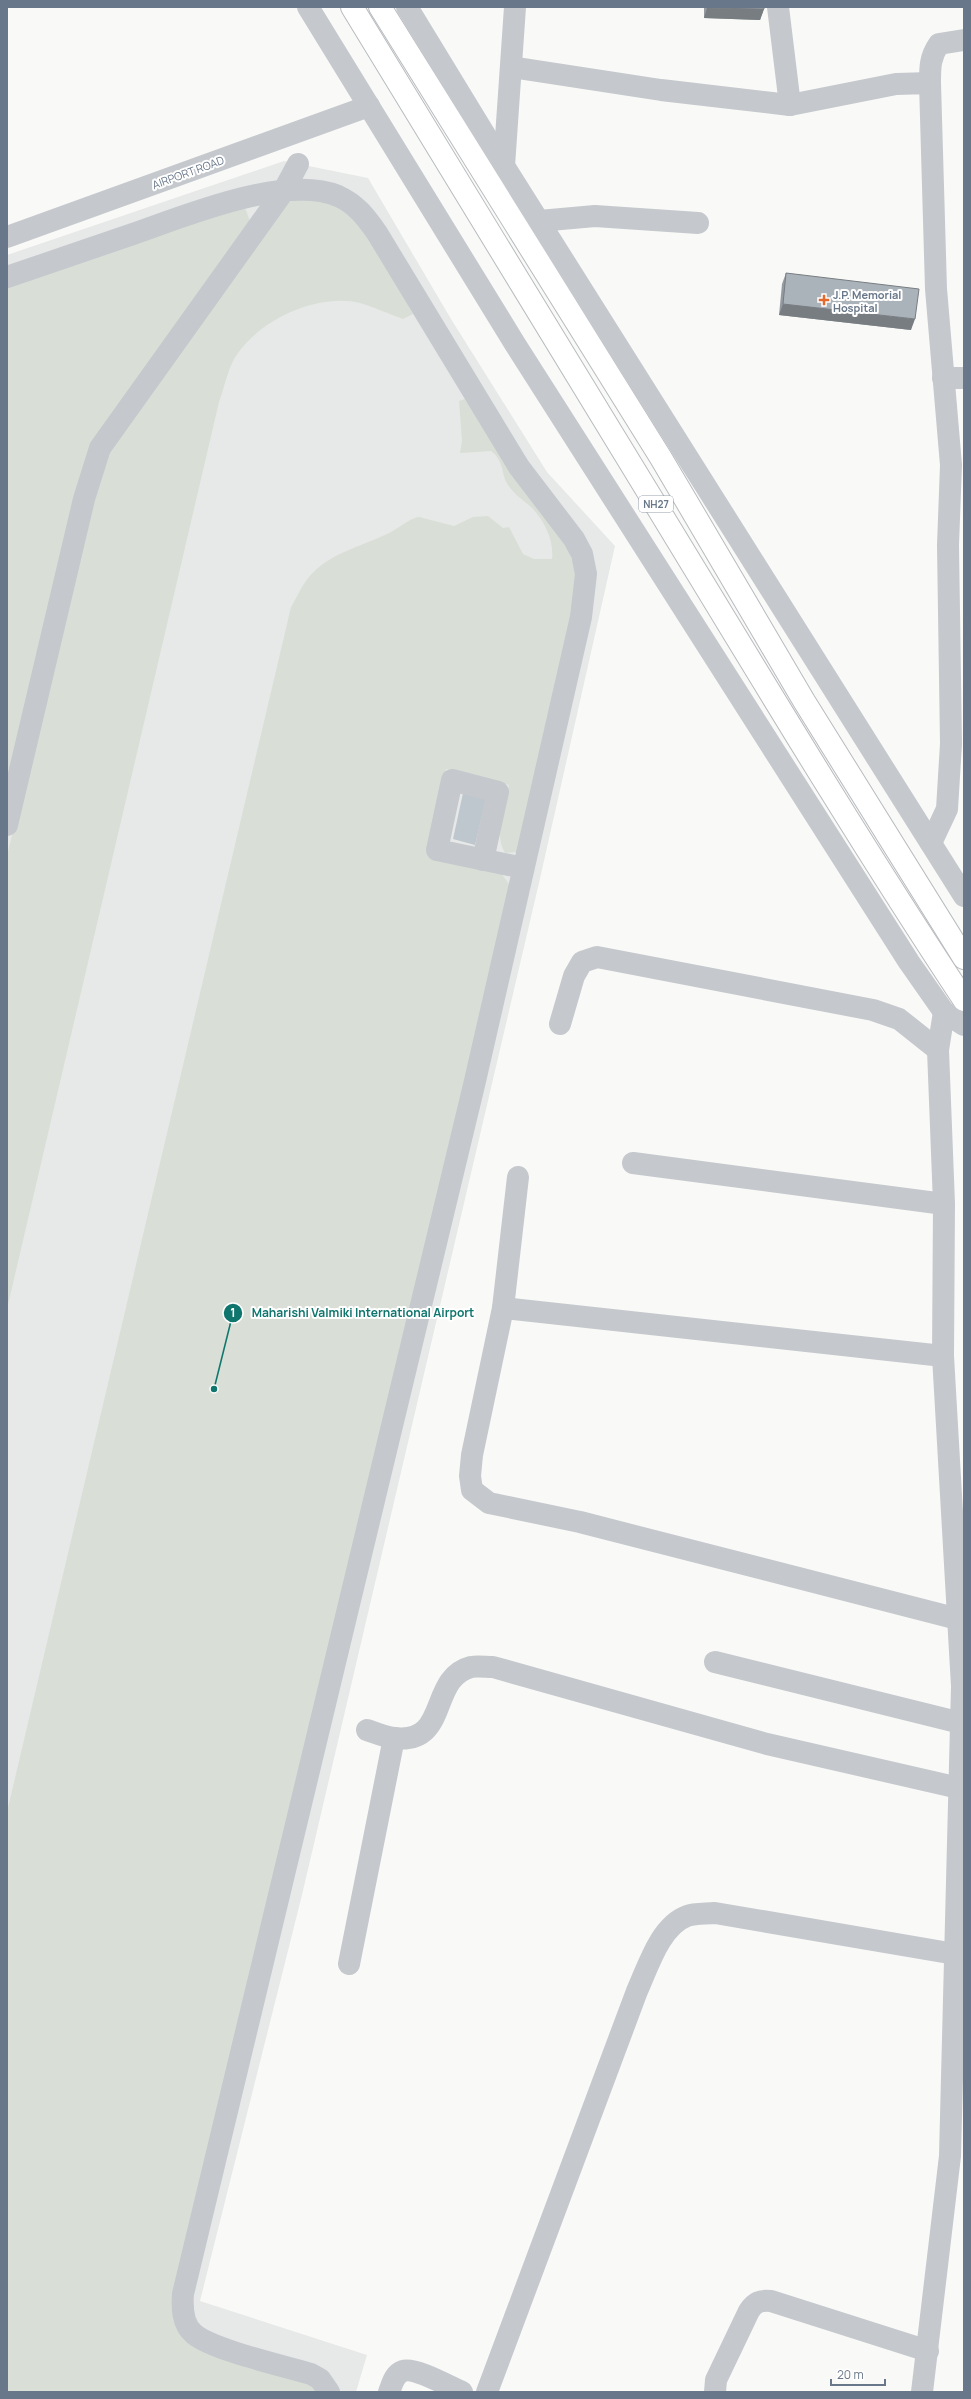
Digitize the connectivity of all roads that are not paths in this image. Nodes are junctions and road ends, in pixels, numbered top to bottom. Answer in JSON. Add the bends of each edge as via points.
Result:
{"nodes":[{"id":1,"x":308,"y":7,"type":"edge"},
{"id":2,"x":352,"y":7,"type":"edge"},
{"id":3,"x":380,"y":7,"type":"edge"},
{"id":4,"x":408,"y":7,"type":"edge"},
{"id":5,"x":515,"y":7,"type":"edge"},
{"id":6,"x":778,"y":7,"type":"edge"},
{"id":7,"x":964,"y":40,"type":"edge"},
{"id":8,"x":511,"y":67,"type":"junction"},
{"id":9,"x":930,"y":83,"type":"junction"},
{"id":10,"x":790,"y":105,"type":"junction"},
{"id":11,"x":369,"y":106,"type":"junction"},
{"id":12,"x":298,"y":164,"type":"dead end"},
{"id":13,"x":504,"y":166,"type":"junction"},
{"id":14,"x":283,"y":192,"type":"junction"},
{"id":15,"x":539,"y":221,"type":"junction"},
{"id":16,"x":698,"y":223,"type":"dead end"},
{"id":17,"x":7,"y":237,"type":"edge"},
{"id":18,"x":7,"y":277,"type":"edge"},
{"id":19,"x":953,"y":378,"type":"edge"},
{"id":20,"x":956,"y":546,"type":"edge"},
{"id":21,"x":7,"y":825,"type":"edge"},
{"id":22,"x":931,"y":843,"type":"junction"},
{"id":23,"x":483,"y":860,"type":"dead end"},
{"id":24,"x":523,"y":868,"type":"junction"},
{"id":25,"x":964,"y":896,"type":"edge"},
{"id":26,"x":964,"y":958,"type":"edge"},
{"id":27,"x":964,"y":1000,"type":"edge"},
{"id":28,"x":944,"y":1012,"type":"junction"},
{"id":29,"x":560,"y":1024,"type":"dead end"},
{"id":30,"x":964,"y":1025,"type":"edge"},
{"id":31,"x":938,"y":1050,"type":"junction"},
{"id":32,"x":633,"y":1163,"type":"dead end"},
{"id":33,"x":518,"y":1177,"type":"dead end"},
{"id":34,"x":944,"y":1204,"type":"junction"},
{"id":35,"x":503,"y":1308,"type":"junction"},
{"id":36,"x":943,"y":1356,"type":"junction"},
{"id":37,"x":960,"y":1590,"type":"edge"},
{"id":38,"x":958,"y":1619,"type":"junction"},
{"id":39,"x":715,"y":1662,"type":"dead end"},
{"id":40,"x":367,"y":1730,"type":"dead end"},
{"id":41,"x":962,"y":1734,"type":"edge"},
{"id":42,"x":394,"y":1738,"type":"junction"},
{"id":43,"x":959,"y":1788,"type":"junction"},
{"id":44,"x":960,"y":1901,"type":"edge"},
{"id":45,"x":955,"y":1954,"type":"junction"},
{"id":46,"x":349,"y":1964,"type":"dead end"},
{"id":47,"x":928,"y":2352,"type":"junction"},
{"id":48,"x":329,"y":2392,"type":"edge"},
{"id":49,"x":389,"y":2392,"type":"edge"},
{"id":50,"x":462,"y":2392,"type":"edge"},
{"id":51,"x":487,"y":2392,"type":"edge"},
{"id":52,"x":715,"y":2392,"type":"edge"},
{"id":53,"x":922,"y":2392,"type":"edge"}],
"edges":[{"from":1,"to":11,"type":"street"},
{"from":2,"to":27,"type":"highway","number":"NH27","via":[[503,251],[805,752],[891,890]]},
{"from":3,"to":26,"type":"highway","number":"NH27","via":[[661,458],[804,701]]},
{"from":4,"to":13,"type":"street"},
{"from":5,"to":8,"type":"street"},
{"from":6,"to":10,"type":"street"},
{"from":7,"to":9,"type":"street","via":[[939,44],[930,63]]},
{"from":8,"to":10,"type":"street","via":[[661,90]]},
{"from":8,"to":13,"type":"street"},
{"from":9,"to":10,"type":"street","via":[[896,84]]},
{"from":9,"to":19,"type":"street","via":[[936,289]]},
{"from":11,"to":17,"type":"street","name":"AIRPORT ROAD"},
{"from":11,"to":28,"type":"street","via":[[519,350],[762,734],[904,956]]},
{"from":12,"to":14,"type":"street"},
{"from":13,"to":15,"type":"street"},
{"from":14,"to":18,"type":"street","via":[[222,204]]},
{"from":14,"to":21,"type":"street","via":[[100,448],[84,499]]},
{"from":14,"to":24,"type":"street","via":[[325,193],[338,196],[360,210],[377,233],[519,467],[574,539],[582,554],[586,574],[581,617]]},
{"from":15,"to":16,"type":"street","via":[[595,216]]},
{"from":15,"to":22,"type":"street"},
{"from":19,"to":20,"type":"street","via":[[951,465]]},
{"from":20,"to":22,"type":"street","via":[[951,751],[947,809]]},
{"from":22,"to":25,"type":"street"},
{"from":23,"to":24,"type":"street"},
{"from":24,"to":48,"type":"street","via":[[473,1088],[183,2294],[182,2308],[186,2324],[193,2334],[220,2346],[311,2374],[320,2379]]},
{"from":28,"to":30,"type":"street"},
{"from":28,"to":31,"type":"street"},
{"from":29,"to":31,"type":"street","via":[[574,976],[582,962],[597,957],[873,1010],[899,1019]]},
{"from":31,"to":34,"type":"street"},
{"from":32,"to":34,"type":"street"},
{"from":33,"to":35,"type":"street"},
{"from":34,"to":36,"type":"street"},
{"from":35,"to":36,"type":"street"},
{"from":35,"to":38,"type":"street","via":[[472,1455],[470,1476],[472,1490],[489,1503],[580,1522]]},
{"from":36,"to":37,"type":"street"},
{"from":37,"to":38,"type":"street"},
{"from":38,"to":41,"type":"street"},
{"from":39,"to":41,"type":"street"},
{"from":40,"to":42,"type":"street"},
{"from":41,"to":43,"type":"street"},
{"from":42,"to":43,"type":"street","via":[[411,1737],[424,1731],[437,1714],[445,1688],[455,1675],[471,1667],[492,1667],[767,1744]]},
{"from":42,"to":46,"type":"street"},
{"from":43,"to":44,"type":"street"},
{"from":44,"to":45,"type":"street"},
{"from":45,"to":47,"type":"street","via":[[950,2156]]},
{"from":45,"to":51,"type":"street","via":[[715,1913],[688,1916],[673,1924],[658,1946],[637,1991]]},
{"from":47,"to":52,"type":"street","via":[[771,2301],[761,2300],[749,2311],[716,2380]]},
{"from":47,"to":53,"type":"street"},
{"from":49,"to":50,"type":"street","via":[[396,2376],[402,2371],[412,2371]]}]}
